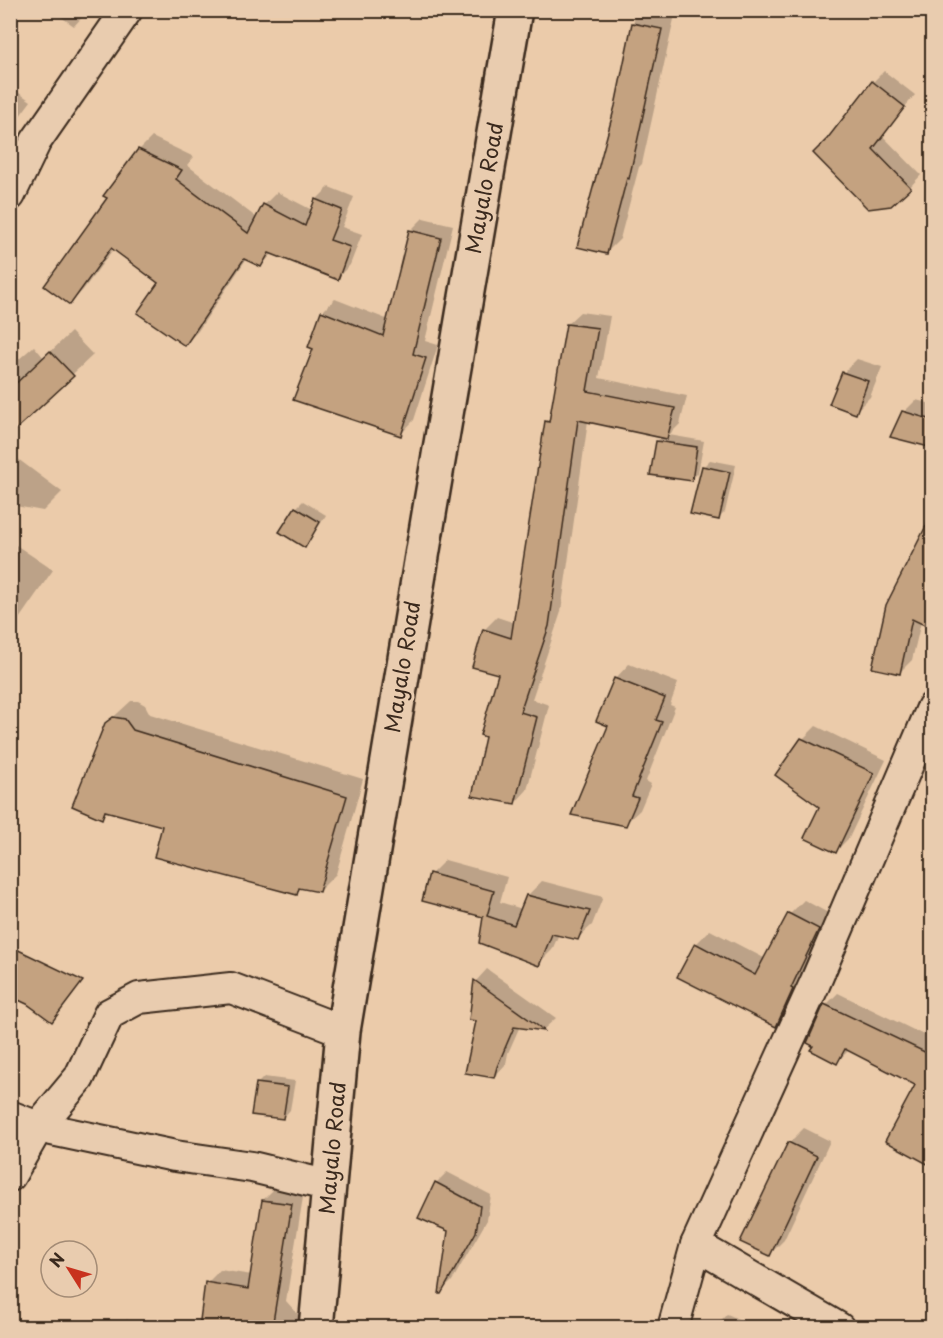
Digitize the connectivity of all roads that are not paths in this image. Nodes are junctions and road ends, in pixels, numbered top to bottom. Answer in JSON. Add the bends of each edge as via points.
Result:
{"nodes":[{"id":1,"x":127,"y":10,"type":"edge"},
{"id":2,"x":515,"y":10,"type":"edge"},
{"id":3,"x":10,"y":195,"type":"edge"},
{"id":4,"x":933,"y":708,"type":"edge"},
{"id":5,"x":344,"y":1031,"type":"junction"},
{"id":6,"x":10,"y":1116,"type":"edge"},
{"id":7,"x":38,"y":1127,"type":"junction"},
{"id":8,"x":10,"y":1176,"type":"edge"},
{"id":9,"x":330,"y":1186,"type":"junction"},
{"id":10,"x":696,"y":1245,"type":"junction"},
{"id":11,"x":316,"y":1328,"type":"edge"},
{"id":12,"x":674,"y":1328,"type":"edge"},
{"id":13,"x":839,"y":1328,"type":"edge"}],
"edges":[{"from":1,"to":3,"type":"street","via":[[36,141]]},
{"from":2,"to":5,"type":"street","name":"Mayalo Road"},
{"from":4,"to":10,"type":"street","via":[[815,983]]},
{"from":5,"to":7,"type":"street","via":[[231,988],[139,998],[109,1014],[79,1078]]},
{"from":5,"to":9,"type":"street","name":"Mayalo Road"},
{"from":6,"to":7,"type":"street"},
{"from":7,"to":8,"type":"street"},
{"from":7,"to":9,"type":"street","via":[[175,1156],[252,1167]]},
{"from":9,"to":11,"type":"street","name":"Mayalo Road"},
{"from":10,"to":12,"type":"street"},
{"from":10,"to":13,"type":"street"}]}
